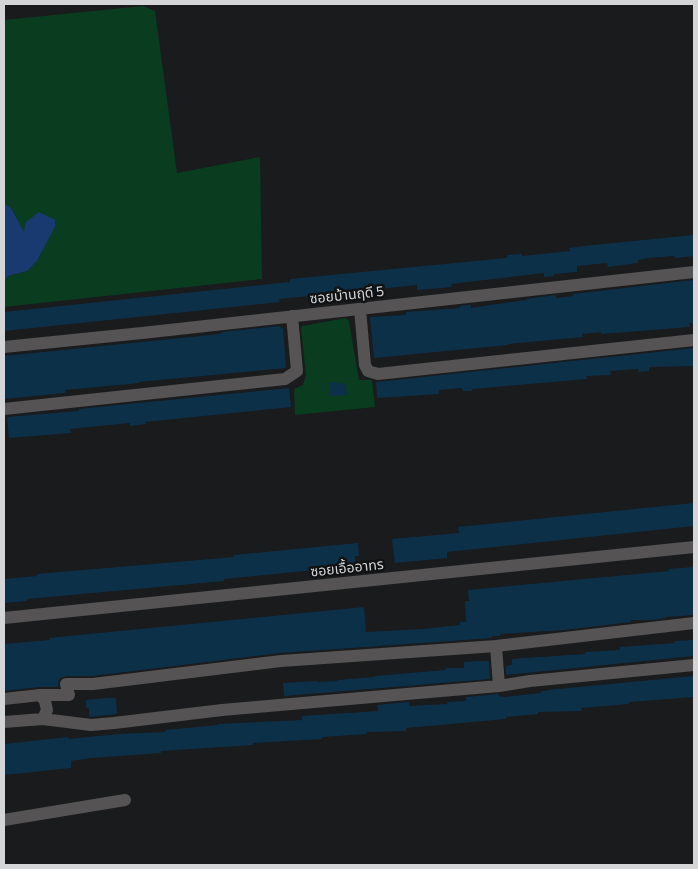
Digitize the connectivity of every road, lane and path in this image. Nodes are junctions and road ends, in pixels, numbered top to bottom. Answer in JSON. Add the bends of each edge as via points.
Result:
{"nodes":[{"id":1,"x":694,"y":272,"type":"edge"},
{"id":2,"x":360,"y":309,"type":"junction"},
{"id":3,"x":292,"y":316,"type":"junction"},
{"id":4,"x":694,"y":340,"type":"edge"},
{"id":5,"x":4,"y":347,"type":"edge"},
{"id":6,"x":4,"y":409,"type":"edge"},
{"id":7,"x":694,"y":547,"type":"edge"},
{"id":8,"x":4,"y":618,"type":"edge"},
{"id":9,"x":694,"y":623,"type":"edge"},
{"id":10,"x":496,"y":646,"type":"junction"},
{"id":11,"x":694,"y":665,"type":"edge"},
{"id":12,"x":499,"y":686,"type":"junction"},
{"id":13,"x":40,"y":695,"type":"junction"},
{"id":14,"x":4,"y":699,"type":"edge"},
{"id":15,"x":43,"y":719,"type":"junction"},
{"id":16,"x":4,"y":722,"type":"edge"},
{"id":17,"x":125,"y":800,"type":"dead end"},
{"id":18,"x":4,"y":820,"type":"edge"}],
"edges":[{"from":1,"to":2,"type":"street","name":"ซอยบ้านฤดี 5"},
{"from":2,"to":3,"type":"street","name":"ซอยบ้านฤดี 5"},
{"from":2,"to":4,"type":"street","via":[[365,365],[372,374]]},
{"from":3,"to":5,"type":"street","name":"ซอยบ้านฤดี 5"},
{"from":3,"to":6,"type":"street","via":[[297,371],[285,379]]},
{"from":7,"to":8,"type":"street","name":"ซอยเอื้ออาทร"},
{"from":9,"to":10,"type":"street"},
{"from":10,"to":12,"type":"street"},
{"from":10,"to":13,"type":"street","via":[[281,660],[93,684],[66,684],[69,695]]},
{"from":11,"to":12,"type":"street","via":[[530,680]]},
{"from":12,"to":15,"type":"street","via":[[91,725]]},
{"from":13,"to":14,"type":"street"},
{"from":13,"to":15,"type":"street","via":[[46,701]]},
{"from":15,"to":16,"type":"street"},
{"from":17,"to":18,"type":"street"}]}
